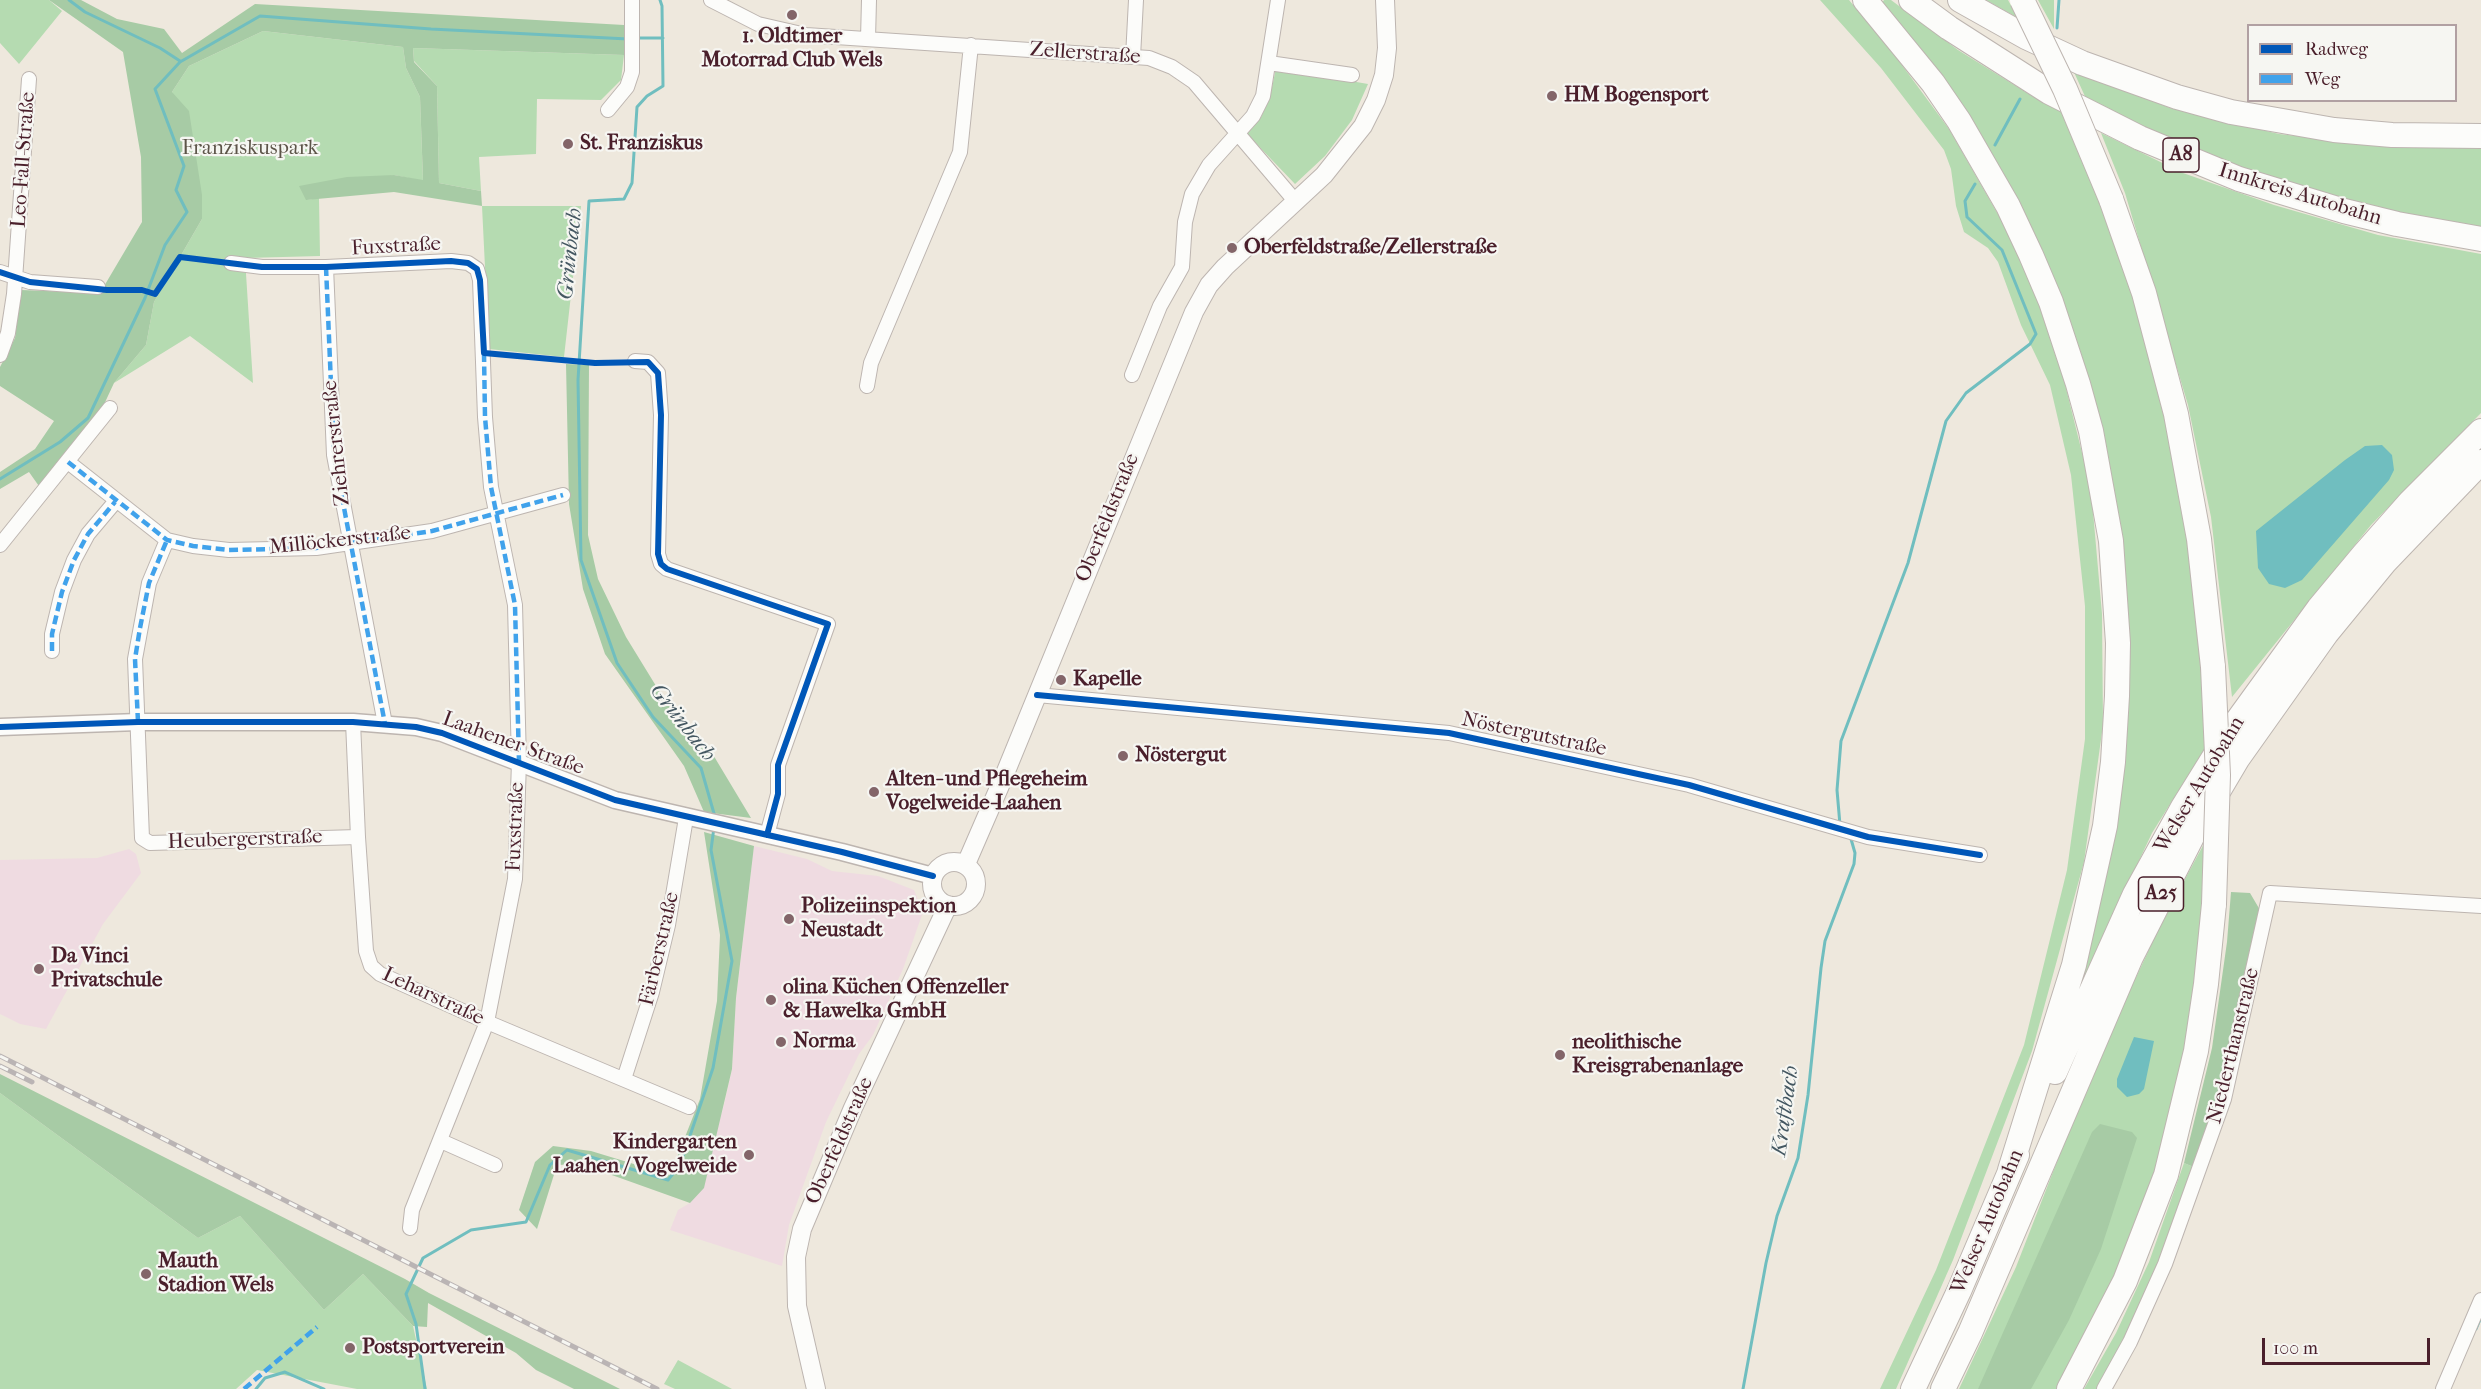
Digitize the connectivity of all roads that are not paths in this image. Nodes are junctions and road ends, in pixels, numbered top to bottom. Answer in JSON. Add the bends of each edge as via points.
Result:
{"nodes":[{"id":1,"x":632,"y":0,"type":"edge"},
{"id":2,"x":711,"y":0,"type":"edge"},
{"id":3,"x":869,"y":0,"type":"edge"},
{"id":4,"x":1136,"y":0,"type":"edge"},
{"id":5,"x":1278,"y":0,"type":"edge"},
{"id":6,"x":1385,"y":0,"type":"edge"},
{"id":7,"x":1864,"y":0,"type":"edge"},
{"id":8,"x":1911,"y":0,"type":"edge"},
{"id":9,"x":1960,"y":0,"type":"edge"},
{"id":10,"x":2022,"y":0,"type":"edge"},
{"id":11,"x":868,"y":39,"type":"junction"},
{"id":12,"x":971,"y":45,"type":"junction"},
{"id":13,"x":1133,"y":57,"type":"junction"},
{"id":14,"x":1269,"y":63,"type":"junction"},
{"id":15,"x":1352,"y":75,"type":"dead end"},
{"id":16,"x":29,"y":79,"type":"dead end"},
{"id":17,"x":608,"y":110,"type":"dead end"},
{"id":18,"x":1238,"y":133,"type":"junction"},
{"id":19,"x":2481,"y":136,"type":"edge"},
{"id":20,"x":1296,"y":202,"type":"junction"},
{"id":21,"x":2481,"y":239,"type":"edge"},
{"id":22,"x":231,"y":263,"type":"dead end"},
{"id":23,"x":326,"y":267,"type":"junction"},
{"id":24,"x":0,"y":272,"type":"edge"},
{"id":25,"x":15,"y":276,"type":"junction"},
{"id":26,"x":98,"y":287,"type":"dead end"},
{"id":27,"x":0,"y":354,"type":"edge"},
{"id":28,"x":635,"y":361,"type":"dead end"},
{"id":29,"x":1132,"y":375,"type":"dead end"},
{"id":30,"x":867,"y":386,"type":"dead end"},
{"id":31,"x":110,"y":408,"type":"dead end"},
{"id":32,"x":2481,"y":431,"type":"edge"},
{"id":33,"x":68,"y":462,"type":"junction"},
{"id":34,"x":2481,"y":462,"type":"edge"},
{"id":35,"x":563,"y":495,"type":"dead end"},
{"id":36,"x":115,"y":502,"type":"junction"},
{"id":37,"x":497,"y":513,"type":"junction"},
{"id":38,"x":167,"y":540,"type":"junction"},
{"id":39,"x":349,"y":544,"type":"junction"},
{"id":40,"x":0,"y":545,"type":"edge"},
{"id":41,"x":51,"y":651,"type":"dead end"},
{"id":42,"x":1037,"y":695,"type":"junction"},
{"id":43,"x":138,"y":722,"type":"junction"},
{"id":44,"x":353,"y":722,"type":"junction"},
{"id":45,"x":385,"y":724,"type":"junction"},
{"id":46,"x":0,"y":727,"type":"edge"},
{"id":47,"x":519,"y":762,"type":"junction"},
{"id":48,"x":686,"y":818,"type":"junction"},
{"id":49,"x":767,"y":835,"type":"junction"},
{"id":50,"x":358,"y":837,"type":"junction"},
{"id":51,"x":1980,"y":855,"type":"dead end"},
{"id":52,"x":966,"y":864,"type":"junction"},
{"id":53,"x":933,"y":876,"type":"junction"},
{"id":54,"x":948,"y":905,"type":"junction"},
{"id":55,"x":2481,"y":906,"type":"edge"},
{"id":56,"x":487,"y":1022,"type":"junction"},
{"id":57,"x":624,"y":1079,"type":"junction"},
{"id":58,"x":689,"y":1107,"type":"dead end"},
{"id":59,"x":441,"y":1141,"type":"junction"},
{"id":60,"x":495,"y":1165,"type":"dead end"},
{"id":61,"x":2010,"y":1170,"type":"junction"},
{"id":62,"x":410,"y":1227,"type":"dead end"},
{"id":63,"x":2481,"y":1300,"type":"edge"},
{"id":64,"x":816,"y":1389,"type":"edge"},
{"id":65,"x":1913,"y":1389,"type":"edge"},
{"id":66,"x":1943,"y":1389,"type":"edge"},
{"id":67,"x":2069,"y":1389,"type":"edge"},
{"id":68,"x":2104,"y":1389,"type":"edge"},
{"id":69,"x":2443,"y":1389,"type":"edge"}],
"edges":[{"from":1,"to":17,"type":"street","via":[[632,72],[627,87]]},
{"from":2,"to":11,"type":"street","name":"Zellerstraße","via":[[780,31]]},
{"from":3,"to":11,"type":"street"},
{"from":4,"to":13,"type":"street"},
{"from":5,"to":14,"type":"street"},
{"from":6,"to":20,"type":"main road","name":"Oberfeldstraße","via":[[1387,48],[1376,100],[1346,149]]},
{"from":7,"to":61,"type":"highway","via":[[1933,83],[1959,122],[2003,196],[2031,255],[2062,332],[2080,393],[2111,541],[2118,643],[2117,696],[2105,826],[2074,965]]},
{"from":8,"to":21,"type":"highway","name":"Innkreis Autobahn","number":"A8","via":[[2049,92],[2140,138],[2239,179],[2344,211]]},
{"from":9,"to":19,"type":"highway","via":[[2082,63],[2220,109],[2334,130]]},
{"from":10,"to":67,"type":"highway","bridge":true,"via":[[2066,89],[2111,199],[2144,293],[2176,414],[2199,539],[2213,667],[2218,775],[2214,904],[2196,1051],[2166,1175],[2125,1281]]},
{"from":11,"to":12,"type":"street","name":"Zellerstraße"},
{"from":12,"to":13,"type":"street","name":"Zellerstraße"},
{"from":12,"to":30,"type":"street","via":[[960,152],[871,363]]},
{"from":13,"to":18,"type":"street","name":"Zellerstraße","via":[[1149,58],[1182,72]]},
{"from":14,"to":15,"type":"street"},
{"from":14,"to":18,"type":"street","via":[[1258,107]]},
{"from":16,"to":25,"type":"street","name":"Leo-Fall-Straße"},
{"from":18,"to":20,"type":"street"},
{"from":18,"to":29,"type":"street","via":[[1209,165],[1192,195],[1185,222],[1182,267],[1160,306]]},
{"from":20,"to":42,"type":"main road","name":"Oberfeldstraße","via":[[1209,285],[1194,312]]},
{"from":22,"to":23,"type":"street","name":"Fuxstraße"},
{"from":23,"to":37,"type":"street","name":"Fuxstraße","via":[[451,261],[468,263],[477,269],[484,353],[484,417]]},
{"from":23,"to":39,"type":"street","name":"Ziehrerstraße","via":[[334,455]]},
{"from":24,"to":25,"type":"street"},
{"from":25,"to":26,"type":"street","via":[[30,282]]},
{"from":25,"to":27,"type":"street","name":"Leo-Fall-Straße","via":[[8,333]]},
{"from":28,"to":49,"type":"street","via":[[648,362],[658,373],[658,554],[662,564],[667,569],[828,624],[778,765],[778,794]]},
{"from":31,"to":33,"type":"street"},
{"from":32,"to":61,"type":"highway","name":"Welser Autobahn","number":"A25","via":[[2364,554],[2319,608],[2232,728],[2135,894]]},
{"from":33,"to":36,"type":"street","name":"Millöckerstraße"},
{"from":33,"to":40,"type":"street"},
{"from":34,"to":66,"type":"highway","name":"Welser Autobahn","number":"A25","via":[[2385,562],[2326,634],[2238,758],[2196,829],[2131,957]]},
{"from":35,"to":37,"type":"street","name":"Millöckerstraße"},
{"from":36,"to":38,"type":"street","name":"Millöckerstraße"},
{"from":36,"to":41,"type":"street","via":[[88,534],[74,560],[62,592]]},
{"from":37,"to":39,"type":"street","name":"Millöckerstraße","via":[[432,531]]},
{"from":37,"to":47,"type":"street","name":"Fuxstraße","via":[[515,605]]},
{"from":38,"to":39,"type":"street","name":"Millöckerstraße","via":[[229,550]]},
{"from":38,"to":43,"type":"street","via":[[148,583],[135,659]]},
{"from":39,"to":45,"type":"street","name":"Ziehrerstraße","via":[[373,648]]},
{"from":42,"to":51,"type":"street","name":"Nöstergutstraße","via":[[1449,733],[1689,785],[1868,837]]},
{"from":42,"to":52,"type":"main road","name":"Oberfeldstraße"},
{"from":43,"to":44,"type":"street","name":"Laahener Straße"},
{"from":43,"to":46,"type":"street","name":"Laahener Straße"},
{"from":43,"to":50,"type":"street","name":"Heubergerstraße","via":[[140,830],[142,838],[150,843]]},
{"from":44,"to":45,"type":"street","name":"Laahener Straße"},
{"from":44,"to":50,"type":"street","name":"Leharstraße"},
{"from":45,"to":47,"type":"street","name":"Laahener Straße","via":[[442,733]]},
{"from":47,"to":48,"type":"street","name":"Laahener Straße","via":[[615,800]]},
{"from":47,"to":56,"type":"street","name":"Fuxstraße","via":[[515,879]]},
{"from":48,"to":49,"type":"street","name":"Laahener Straße"},
{"from":48,"to":57,"type":"street","name":"Färberstraße","via":[[655,981]]},
{"from":49,"to":53,"type":"street","name":"Laahener Straße"},
{"from":50,"to":56,"type":"street","name":"Leharstraße","via":[[366,951],[371,966],[380,974]]},
{"from":52,"to":53,"type":"main road","via":[[946,862]]},
{"from":52,"to":54,"type":"main road","via":[[977,880],[976,890],[965,904]]},
{"from":53,"to":54,"type":"main road","via":[[934,894]]},
{"from":54,"to":64,"type":"main road","name":"Oberfeldstraße","via":[[836,1146],[802,1229],[796,1257],[797,1306]]},
{"from":55,"to":68,"type":"street","name":"Niederthanstraße","via":[[2270,893],[2224,1099],[2165,1264]]},
{"from":56,"to":57,"type":"street","name":"Leharstraße"},
{"from":56,"to":59,"type":"street","name":"Fuxstraße"},
{"from":57,"to":58,"type":"street","name":"Leharstraße"},
{"from":59,"to":60,"type":"street"},
{"from":59,"to":62,"type":"street","name":"Fuxstraße","via":[[412,1210]]},
{"from":61,"to":65,"type":"highway","name":"Welser Autobahn","number":"A25"},
{"from":63,"to":69,"type":"street"}]}
